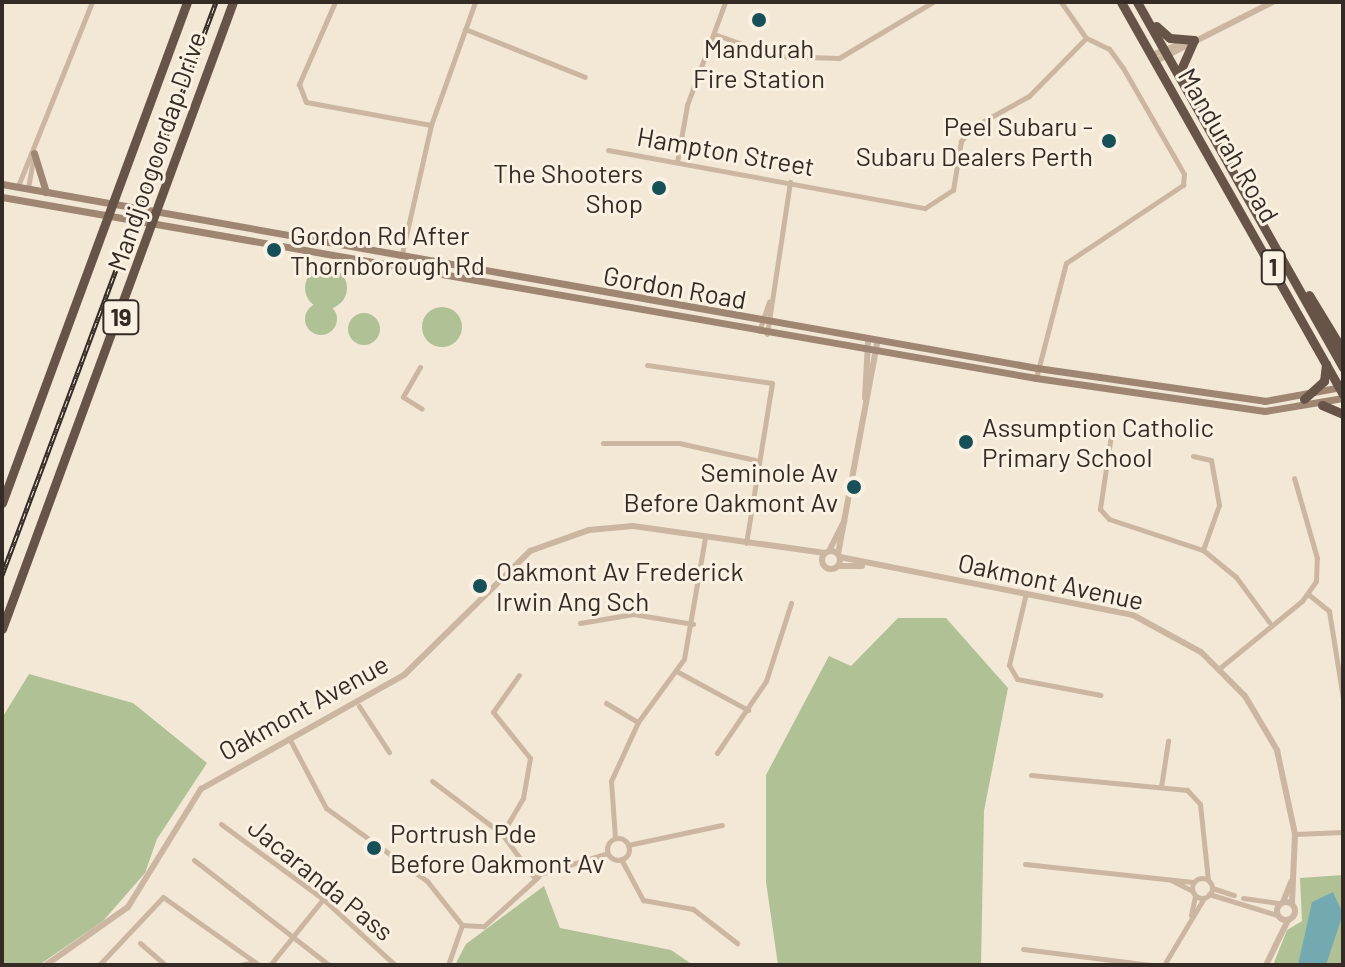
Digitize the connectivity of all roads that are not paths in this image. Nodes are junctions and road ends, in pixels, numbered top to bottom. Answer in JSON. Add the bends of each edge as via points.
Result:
{"nodes":[{"id":1,"x":92,"y":2,"type":"edge"},
{"id":2,"x":187,"y":2,"type":"edge"},
{"id":3,"x":233,"y":2,"type":"edge"},
{"id":4,"x":335,"y":2,"type":"edge"},
{"id":5,"x":475,"y":2,"type":"edge"},
{"id":6,"x":725,"y":2,"type":"edge"},
{"id":7,"x":933,"y":2,"type":"edge"},
{"id":8,"x":1061,"y":2,"type":"edge"},
{"id":9,"x":1121,"y":2,"type":"edge"},
{"id":10,"x":1273,"y":2,"type":"edge"},
{"id":11,"x":1140,"y":6,"type":"edge"},
{"id":12,"x":465,"y":29,"type":"junction"},
{"id":13,"x":714,"y":34,"type":"junction"},
{"id":14,"x":1086,"y":38,"type":"junction"},
{"id":15,"x":1194,"y":40,"type":"junction"},
{"id":16,"x":1166,"y":51,"type":"junction"},
{"id":17,"x":1154,"y":58,"type":"junction"},
{"id":18,"x":1179,"y":74,"type":"junction"},
{"id":19,"x":585,"y":77,"type":"dead end"},
{"id":20,"x":431,"y":125,"type":"junction"},
{"id":21,"x":36,"y":141,"type":"junction"},
{"id":22,"x":608,"y":150,"type":"dead end"},
{"id":23,"x":34,"y":153,"type":"junction"},
{"id":24,"x":677,"y":162,"type":"junction"},
{"id":25,"x":790,"y":182,"type":"junction"},
{"id":26,"x":2,"y":184,"type":"edge"},
{"id":27,"x":18,"y":186,"type":"junction"},
{"id":28,"x":28,"y":188,"type":"junction"},
{"id":29,"x":46,"y":192,"type":"junction"},
{"id":30,"x":2,"y":197,"type":"edge"},
{"id":31,"x":400,"y":264,"type":"junction"},
{"id":32,"x":1303,"y":290,"type":"junction"},
{"id":33,"x":765,"y":324,"type":"junction"},
{"id":34,"x":763,"y":333,"type":"junction"},
{"id":35,"x":871,"y":347,"type":"junction"},
{"id":36,"x":1343,"y":351,"type":"edge"},
{"id":37,"x":1326,"y":361,"type":"junction"},
{"id":38,"x":647,"y":365,"type":"dead end"},
{"id":39,"x":420,"y":367,"type":"dead end"},
{"id":40,"x":1037,"y":368,"type":"junction"},
{"id":41,"x":1343,"y":368,"type":"edge"},
{"id":42,"x":1036,"y":378,"type":"junction"},
{"id":43,"x":1171,"y":388,"type":"junction"},
{"id":44,"x":1342,"y":392,"type":"edge"},
{"id":45,"x":1215,"y":394,"type":"junction"},
{"id":46,"x":1169,"y":398,"type":"junction"},
{"id":47,"x":1304,"y":399,"type":"junction"},
{"id":48,"x":1214,"y":404,"type":"junction"},
{"id":49,"x":1322,"y":405,"type":"junction"},
{"id":50,"x":422,"y":409,"type":"dead end"},
{"id":51,"x":1343,"y":414,"type":"edge"},
{"id":52,"x":1111,"y":435,"type":"dead end"},
{"id":53,"x":603,"y":443,"type":"dead end"},
{"id":54,"x":1193,"y":456,"type":"dead end"},
{"id":55,"x":755,"y":460,"type":"junction"},
{"id":56,"x":1294,"y":478,"type":"dead end"},
{"id":57,"x":2,"y":503,"type":"edge"},
{"id":58,"x":845,"y":518,"type":"junction"},
{"id":59,"x":705,"y":537,"type":"junction"},
{"id":60,"x":746,"y":544,"type":"junction"},
{"id":61,"x":1203,"y":550,"type":"junction"},
{"id":62,"x":827,"y":552,"type":"junction"},
{"id":63,"x":804,"y":554,"type":"junction"},
{"id":64,"x":839,"y":555,"type":"junction"},
{"id":65,"x":824,"y":565,"type":"junction"},
{"id":66,"x":838,"y":566,"type":"junction"},
{"id":67,"x":870,"y":566,"type":"junction"},
{"id":68,"x":1026,"y":593,"type":"junction"},
{"id":69,"x":1308,"y":594,"type":"junction"},
{"id":70,"x":791,"y":603,"type":"dead end"},
{"id":71,"x":1269,"y":622,"type":"junction"},
{"id":72,"x":580,"y":623,"type":"dead end"},
{"id":73,"x":693,"y":624,"type":"junction"},
{"id":74,"x":2,"y":629,"type":"edge"},
{"id":75,"x":1221,"y":667,"type":"junction"},
{"id":76,"x":678,"y":672,"type":"junction"},
{"id":77,"x":519,"y":675,"type":"dead end"},
{"id":78,"x":1100,"y":695,"type":"dead end"},
{"id":79,"x":1343,"y":698,"type":"edge"},
{"id":80,"x":606,"y":703,"type":"dead end"},
{"id":81,"x":359,"y":706,"type":"junction"},
{"id":82,"x":748,"y":710,"type":"junction"},
{"id":83,"x":638,"y":722,"type":"junction"},
{"id":84,"x":290,"y":740,"type":"junction"},
{"id":85,"x":1168,"y":741,"type":"dead end"},
{"id":86,"x":389,"y":752,"type":"dead end"},
{"id":87,"x":717,"y":753,"type":"dead end"},
{"id":88,"x":1031,"y":775,"type":"dead end"},
{"id":89,"x":432,"y":781,"type":"dead end"},
{"id":90,"x":1161,"y":787,"type":"junction"},
{"id":91,"x":221,"y":824,"type":"dead end"},
{"id":92,"x":722,"y":825,"type":"dead end"},
{"id":93,"x":1343,"y":832,"type":"edge"},
{"id":94,"x":502,"y":834,"type":"junction"},
{"id":95,"x":1295,"y":834,"type":"junction"},
{"id":96,"x":615,"y":838,"type":"junction"},
{"id":97,"x":628,"y":845,"type":"junction"},
{"id":98,"x":608,"y":853,"type":"junction"},
{"id":99,"x":1206,"y":857,"type":"junction"},
{"id":100,"x":621,"y":859,"type":"junction"},
{"id":101,"x":194,"y":860,"type":"dead end"},
{"id":102,"x":1025,"y":864,"type":"dead end"},
{"id":103,"x":539,"y":877,"type":"junction"},
{"id":104,"x":1167,"y":878,"type":"junction"},
{"id":105,"x":1200,"y":878,"type":"junction"},
{"id":106,"x":1293,"y":879,"type":"junction"},
{"id":107,"x":1208,"y":880,"type":"junction"},
{"id":108,"x":1193,"y":882,"type":"junction"},
{"id":109,"x":1193,"y":893,"type":"junction"},
{"id":110,"x":1208,"y":893,"type":"junction"},
{"id":111,"x":323,"y":899,"type":"junction"},
{"id":112,"x":1281,"y":902,"type":"junction"},
{"id":113,"x":1292,"y":904,"type":"junction"},
{"id":114,"x":1191,"y":916,"type":"junction"},
{"id":115,"x":1278,"y":916,"type":"junction"},
{"id":116,"x":1288,"y":920,"type":"junction"},
{"id":117,"x":462,"y":925,"type":"junction"},
{"id":118,"x":295,"y":933,"type":"junction"},
{"id":119,"x":1281,"y":933,"type":"junction"},
{"id":120,"x":140,"y":943,"type":"dead end"},
{"id":121,"x":737,"y":943,"type":"dead end"},
{"id":122,"x":1023,"y":949,"type":"dead end"},
{"id":123,"x":257,"y":964,"type":"edge"},
{"id":124,"x":46,"y":965,"type":"edge"},
{"id":125,"x":99,"y":965,"type":"edge"},
{"id":126,"x":165,"y":965,"type":"edge"},
{"id":127,"x":240,"y":965,"type":"edge"},
{"id":128,"x":270,"y":965,"type":"edge"},
{"id":129,"x":329,"y":965,"type":"edge"},
{"id":130,"x":395,"y":965,"type":"edge"},
{"id":131,"x":448,"y":965,"type":"edge"},
{"id":132,"x":1151,"y":965,"type":"edge"},
{"id":133,"x":1164,"y":965,"type":"edge"},
{"id":134,"x":1266,"y":965,"type":"edge"}],
"edges":[{"from":1,"to":21,"type":"street"},
{"from":2,"to":57,"type":"highway","name":"Mandjoogoordap Drive","number":"19"},
{"from":3,"to":74,"type":"highway","name":"Mandjoogoordap Drive","number":"19"},
{"from":4,"to":20,"type":"street","via":[[299,84],[306,102]]},
{"from":5,"to":12,"type":"street"},
{"from":6,"to":13,"type":"street"},
{"from":7,"to":13,"type":"street","via":[[839,58],[776,56]]},
{"from":8,"to":14,"type":"street"},
{"from":9,"to":17,"type":"highway","name":"Mandurah Road","number":"1"},
{"from":10,"to":15,"type":"street"},
{"from":11,"to":15,"type":"highway","via":[[1170,38]]},
{"from":11,"to":16,"type":"highway","name":"Mandurah Road","number":"1"},
{"from":12,"to":19,"type":"street"},
{"from":12,"to":20,"type":"street"},
{"from":13,"to":24,"type":"street","via":[[687,105]]},
{"from":14,"to":25,"type":"street","name":"Hampton Street","via":[[1029,96],[973,127],[961,141],[953,190],[941,203],[925,208]]},
{"from":14,"to":40,"type":"street","via":[[1109,49],[1123,68],[1184,174],[1183,185],[1066,263]]},
{"from":15,"to":16,"type":"street"},
{"from":15,"to":18,"type":"highway"},
{"from":16,"to":17,"type":"street"},
{"from":16,"to":18,"type":"highway","name":"Mandurah Road","number":"1"},
{"from":17,"to":37,"type":"highway","name":"Mandurah Road","number":"1"},
{"from":18,"to":32,"type":"highway","name":"Mandurah Road","number":"1"},
{"from":20,"to":31,"type":"street"},
{"from":21,"to":23,"type":"street"},
{"from":21,"to":27,"type":"street"},
{"from":22,"to":24,"type":"street","name":"Hampton Street"},
{"from":23,"to":28,"type":"street"},
{"from":23,"to":29,"type":"main road"},
{"from":24,"to":25,"type":"street","name":"Hampton Street"},
{"from":25,"to":33,"type":"street"},
{"from":26,"to":27,"type":"main road","name":"Gordon Road"},
{"from":27,"to":28,"type":"main road","name":"Gordon Road"},
{"from":28,"to":29,"type":"main road","name":"Gordon Road"},
{"from":29,"to":31,"type":"main road","name":"Gordon Road"},
{"from":30,"to":31,"type":"main road","name":"Gordon Road"},
{"from":31,"to":33,"type":"main road","name":"Gordon Road"},
{"from":31,"to":34,"type":"main road","name":"Gordon Road"},
{"from":32,"to":36,"type":"highway"},
{"from":32,"to":41,"type":"highway","name":"Mandurah Road","number":"1"},
{"from":33,"to":34,"type":"street"},
{"from":33,"to":35,"type":"main road","name":"Gordon Road"},
{"from":34,"to":35,"type":"main road","name":"Gordon Road"},
{"from":35,"to":40,"type":"main road","name":"Gordon Road"},
{"from":35,"to":42,"type":"main road","name":"Gordon Road"},
{"from":35,"to":58,"type":"street"},
{"from":37,"to":44,"type":"highway","name":"Mandurah Road","number":"1"},
{"from":37,"to":47,"type":"highway","via":[[1324,381]]},
{"from":38,"to":55,"type":"street","via":[[772,383]]},
{"from":39,"to":50,"type":"street","via":[[403,397]]},
{"from":40,"to":42,"type":"street"},
{"from":40,"to":43,"type":"main road","name":"Gordon Road"},
{"from":42,"to":46,"type":"main road","name":"Gordon Road"},
{"from":43,"to":45,"type":"main road","name":"Gordon Road"},
{"from":43,"to":46,"type":"main road"},
{"from":44,"to":47,"type":"main road","name":"Gordon Road"},
{"from":44,"to":49,"type":"main road","name":"Gordon Road"},
{"from":45,"to":47,"type":"main road","name":"Gordon Road"},
{"from":45,"to":48,"type":"main road"},
{"from":46,"to":48,"type":"main road","name":"Gordon Road"},
{"from":48,"to":49,"type":"main road","name":"Gordon Road","via":[[1283,411]]},
{"from":49,"to":51,"type":"highway"},
{"from":52,"to":61,"type":"street","via":[[1100,509],[1109,519]]},
{"from":53,"to":55,"type":"street","via":[[679,443]]},
{"from":54,"to":61,"type":"street","via":[[1211,460],[1219,505]]},
{"from":55,"to":60,"type":"street"},
{"from":56,"to":69,"type":"street","via":[[1317,558]]},
{"from":58,"to":62,"type":"street"},
{"from":58,"to":64,"type":"street"},
{"from":59,"to":60,"type":"street","name":"Oakmont Avenue"},
{"from":59,"to":73,"type":"street"},
{"from":59,"to":81,"type":"street","name":"Oakmont Avenue","via":[[612,527],[540,546],[497,575],[416,665]]},
{"from":60,"to":63,"type":"street","name":"Oakmont Avenue"},
{"from":61,"to":71,"type":"street","via":[[1236,577]]},
{"from":62,"to":63,"type":"street","name":"Oakmont Avenue"},
{"from":62,"to":64,"type":"street","name":"Oakmont Avenue"},
{"from":62,"to":65,"type":"street"},
{"from":63,"to":65,"type":"street","name":"Oakmont Avenue"},
{"from":64,"to":66,"type":"street"},
{"from":64,"to":67,"type":"street","name":"Oakmont Avenue"},
{"from":65,"to":66,"type":"street","name":"Oakmont Avenue"},
{"from":66,"to":67,"type":"street","name":"Oakmont Avenue"},
{"from":67,"to":68,"type":"street","name":"Oakmont Avenue"},
{"from":68,"to":75,"type":"street","name":"Oakmont Avenue","via":[[1133,615]]},
{"from":68,"to":78,"type":"street","via":[[1009,665],[1017,679]]},
{"from":69,"to":71,"type":"street"},
{"from":69,"to":79,"type":"street","via":[[1329,611]]},
{"from":70,"to":82,"type":"street","via":[[781,644]]},
{"from":71,"to":75,"type":"street"},
{"from":72,"to":73,"type":"street","via":[[633,614]]},
{"from":73,"to":76,"type":"street"},
{"from":75,"to":95,"type":"street","name":"Oakmont Avenue","via":[[1277,750]]},
{"from":76,"to":82,"type":"street"},
{"from":76,"to":83,"type":"street"},
{"from":77,"to":94,"type":"street","via":[[493,712],[530,758],[523,798]]},
{"from":80,"to":83,"type":"street"},
{"from":81,"to":84,"type":"street","name":"Oakmont Avenue"},
{"from":81,"to":86,"type":"street"},
{"from":82,"to":87,"type":"street"},
{"from":83,"to":96,"type":"street","via":[[611,781]]},
{"from":84,"to":117,"type":"street","via":[[326,808],[427,881]]},
{"from":84,"to":124,"type":"street","name":"Oakmont Avenue","via":[[197,793],[128,907]]},
{"from":85,"to":90,"type":"street"},
{"from":88,"to":90,"type":"street"},
{"from":89,"to":94,"type":"street"},
{"from":90,"to":99,"type":"street","via":[[1187,790],[1200,804]]},
{"from":91,"to":111,"type":"street","name":"Jacaranda Pass"},
{"from":92,"to":97,"type":"street"},
{"from":93,"to":95,"type":"street"},
{"from":94,"to":103,"type":"street"},
{"from":95,"to":106,"type":"street","name":"Oakmont Avenue"},
{"from":96,"to":97,"type":"street"},
{"from":96,"to":98,"type":"street"},
{"from":97,"to":100,"type":"street"},
{"from":98,"to":100,"type":"street"},
{"from":98,"to":103,"type":"street"},
{"from":99,"to":105,"type":"street"},
{"from":99,"to":107,"type":"street"},
{"from":100,"to":121,"type":"street","via":[[643,900],[693,909]]},
{"from":101,"to":118,"type":"street"},
{"from":102,"to":104,"type":"street"},
{"from":103,"to":117,"type":"street","via":[[484,926]]},
{"from":104,"to":108,"type":"street"},
{"from":104,"to":109,"type":"street"},
{"from":105,"to":107,"type":"street"},
{"from":105,"to":108,"type":"street"},
{"from":106,"to":112,"type":"street","name":"Oakmont Avenue"},
{"from":106,"to":113,"type":"street","name":"Oakmont Avenue"},
{"from":107,"to":110,"type":"street"},
{"from":108,"to":109,"type":"street"},
{"from":109,"to":110,"type":"street"},
{"from":109,"to":114,"type":"street"},
{"from":110,"to":112,"type":"street"},
{"from":110,"to":114,"type":"street"},
{"from":110,"to":115,"type":"street"},
{"from":111,"to":118,"type":"street"},
{"from":111,"to":130,"type":"street","name":"Jacaranda Pass"},
{"from":112,"to":113,"type":"street"},
{"from":112,"to":115,"type":"street","name":"Oakmont Avenue"},
{"from":113,"to":116,"type":"street","name":"Oakmont Avenue"},
{"from":114,"to":133,"type":"street"},
{"from":115,"to":116,"type":"street"},
{"from":115,"to":119,"type":"street"},
{"from":116,"to":119,"type":"street"},
{"from":117,"to":131,"type":"street"},
{"from":118,"to":128,"type":"street"},
{"from":118,"to":129,"type":"street"},
{"from":119,"to":134,"type":"street"},
{"from":120,"to":126,"type":"street"},
{"from":122,"to":132,"type":"street"},
{"from":123,"to":125,"type":"street","via":[[163,897]]},
{"from":123,"to":127,"type":"street"}]}
